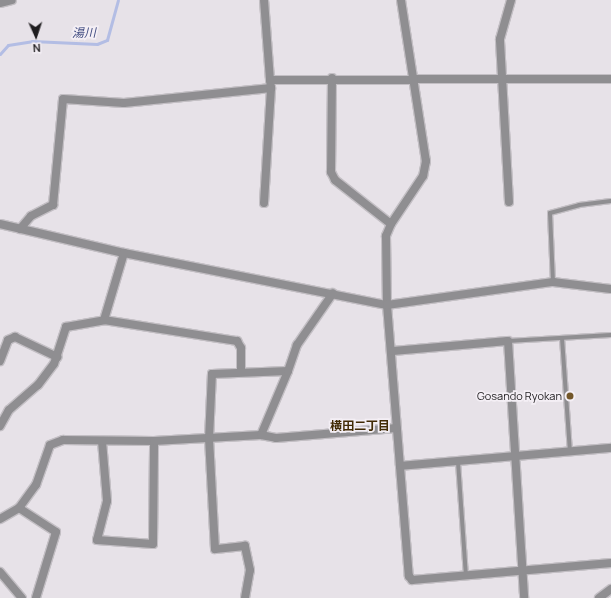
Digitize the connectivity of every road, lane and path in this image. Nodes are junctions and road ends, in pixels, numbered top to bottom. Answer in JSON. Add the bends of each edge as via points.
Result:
{"nodes":[{"id":1,"x":12,"y":0,"type":"edge"},
{"id":2,"x":264,"y":0,"type":"edge"},
{"id":3,"x":401,"y":0,"type":"edge"},
{"id":4,"x":511,"y":0,"type":"edge"},
{"id":5,"x":0,"y":3,"type":"edge"},
{"id":6,"x":332,"y":78,"type":"junction"},
{"id":7,"x":413,"y":79,"type":"junction"},
{"id":8,"x":502,"y":79,"type":"junction"},
{"id":9,"x":611,"y":79,"type":"edge"},
{"id":10,"x":271,"y":84,"type":"junction"},
{"id":11,"x":611,"y":201,"type":"edge"},
{"id":12,"x":510,"y":202,"type":"dead end"},
{"id":13,"x":264,"y":203,"type":"dead end"},
{"id":14,"x":0,"y":224,"type":"edge"},
{"id":15,"x":391,"y":224,"type":"junction"},
{"id":16,"x":20,"y":229,"type":"junction"},
{"id":17,"x":124,"y":253,"type":"junction"},
{"id":18,"x":553,"y":282,"type":"junction"},
{"id":19,"x":611,"y":289,"type":"edge"},
{"id":20,"x":333,"y":293,"type":"junction"},
{"id":21,"x":387,"y":305,"type":"junction"},
{"id":22,"x":104,"y":320,"type":"junction"},
{"id":23,"x":611,"y":335,"type":"edge"},
{"id":24,"x":562,"y":338,"type":"junction"},
{"id":25,"x":508,"y":341,"type":"junction"},
{"id":26,"x":393,"y":350,"type":"junction"},
{"id":27,"x":57,"y":357,"type":"junction"},
{"id":28,"x":0,"y":361,"type":"edge"},
{"id":29,"x":288,"y":371,"type":"junction"},
{"id":30,"x":241,"y":372,"type":"junction"},
{"id":31,"x":0,"y":426,"type":"edge"},
{"id":32,"x":396,"y":428,"type":"junction"},
{"id":33,"x":261,"y":435,"type":"junction"},
{"id":34,"x":209,"y":439,"type":"junction"},
{"id":35,"x":102,"y":441,"type":"junction"},
{"id":36,"x":154,"y":441,"type":"junction"},
{"id":37,"x":611,"y":448,"type":"edge"},
{"id":38,"x":570,"y":452,"type":"junction"},
{"id":39,"x":516,"y":458,"type":"junction"},
{"id":40,"x":458,"y":462,"type":"junction"},
{"id":41,"x":400,"y":466,"type":"junction"},
{"id":42,"x":19,"y":508,"type":"junction"},
{"id":43,"x":0,"y":519,"type":"edge"},
{"id":44,"x":611,"y":563,"type":"edge"},
{"id":45,"x":521,"y":571,"type":"junction"},
{"id":46,"x":0,"y":572,"type":"edge"},
{"id":47,"x":466,"y":575,"type":"junction"},
{"id":48,"x":611,"y":589,"type":"edge"},
{"id":49,"x":22,"y":598,"type":"edge"},
{"id":50,"x":36,"y":598,"type":"edge"},
{"id":51,"x":245,"y":598,"type":"edge"},
{"id":52,"x":524,"y":598,"type":"edge"},
{"id":53,"x":599,"y":598,"type":"edge"}],
"edges":[{"from":1,"to":5,"type":"street"},
{"from":2,"to":10,"type":"street"},
{"from":3,"to":7,"type":"street"},
{"from":4,"to":8,"type":"street","via":[[500,39]]},
{"from":6,"to":7,"type":"street"},
{"from":6,"to":10,"type":"street"},
{"from":6,"to":15,"type":"street","via":[[331,172],[335,180]]},
{"from":7,"to":8,"type":"street"},
{"from":7,"to":15,"type":"street","via":[[426,161],[423,176]]},
{"from":8,"to":9,"type":"street"},
{"from":8,"to":12,"type":"street"},
{"from":10,"to":13,"type":"street"},
{"from":10,"to":16,"type":"street","via":[[124,103],[63,99],[53,205],[30,216]]},
{"from":11,"to":18,"type":"lane","via":[[579,205],[550,213]]},
{"from":14,"to":16,"type":"street"},
{"from":15,"to":21,"type":"street","via":[[386,236]]},
{"from":16,"to":17,"type":"street"},
{"from":17,"to":20,"type":"street"},
{"from":17,"to":22,"type":"street"},
{"from":18,"to":19,"type":"street"},
{"from":18,"to":21,"type":"street"},
{"from":20,"to":21,"type":"street"},
{"from":20,"to":29,"type":"street","via":[[297,345]]},
{"from":21,"to":26,"type":"street"},
{"from":22,"to":27,"type":"street","via":[[66,327]]},
{"from":22,"to":30,"type":"street","via":[[237,341],[241,348]]},
{"from":23,"to":24,"type":"lane"},
{"from":24,"to":25,"type":"lane"},
{"from":24,"to":38,"type":"lane"},
{"from":25,"to":26,"type":"street"},
{"from":25,"to":39,"type":"street"},
{"from":26,"to":32,"type":"street"},
{"from":27,"to":28,"type":"street","via":[[15,337],[8,340]]},
{"from":27,"to":31,"type":"street","via":[[38,385],[9,410]]},
{"from":29,"to":30,"type":"street"},
{"from":29,"to":33,"type":"street"},
{"from":30,"to":34,"type":"street","via":[[212,374]]},
{"from":32,"to":33,"type":"street","via":[[276,438]]},
{"from":32,"to":41,"type":"street"},
{"from":33,"to":34,"type":"street"},
{"from":34,"to":36,"type":"street"},
{"from":34,"to":51,"type":"street","via":[[215,549],[246,546],[250,570]]},
{"from":35,"to":36,"type":"street"},
{"from":35,"to":36,"type":"street","via":[[107,501],[97,540],[153,544]]},
{"from":35,"to":42,"type":"street","via":[[63,440],[50,445],[36,485]]},
{"from":37,"to":38,"type":"street"},
{"from":38,"to":39,"type":"street"},
{"from":39,"to":40,"type":"street"},
{"from":39,"to":45,"type":"street"},
{"from":40,"to":41,"type":"street"},
{"from":40,"to":47,"type":"lane"},
{"from":41,"to":47,"type":"street","via":[[409,576],[412,580]]},
{"from":42,"to":43,"type":"street"},
{"from":42,"to":50,"type":"street","via":[[56,532]]},
{"from":44,"to":45,"type":"street"},
{"from":45,"to":47,"type":"street"},
{"from":45,"to":52,"type":"street"},
{"from":46,"to":49,"type":"street"},
{"from":48,"to":53,"type":"street"}]}
